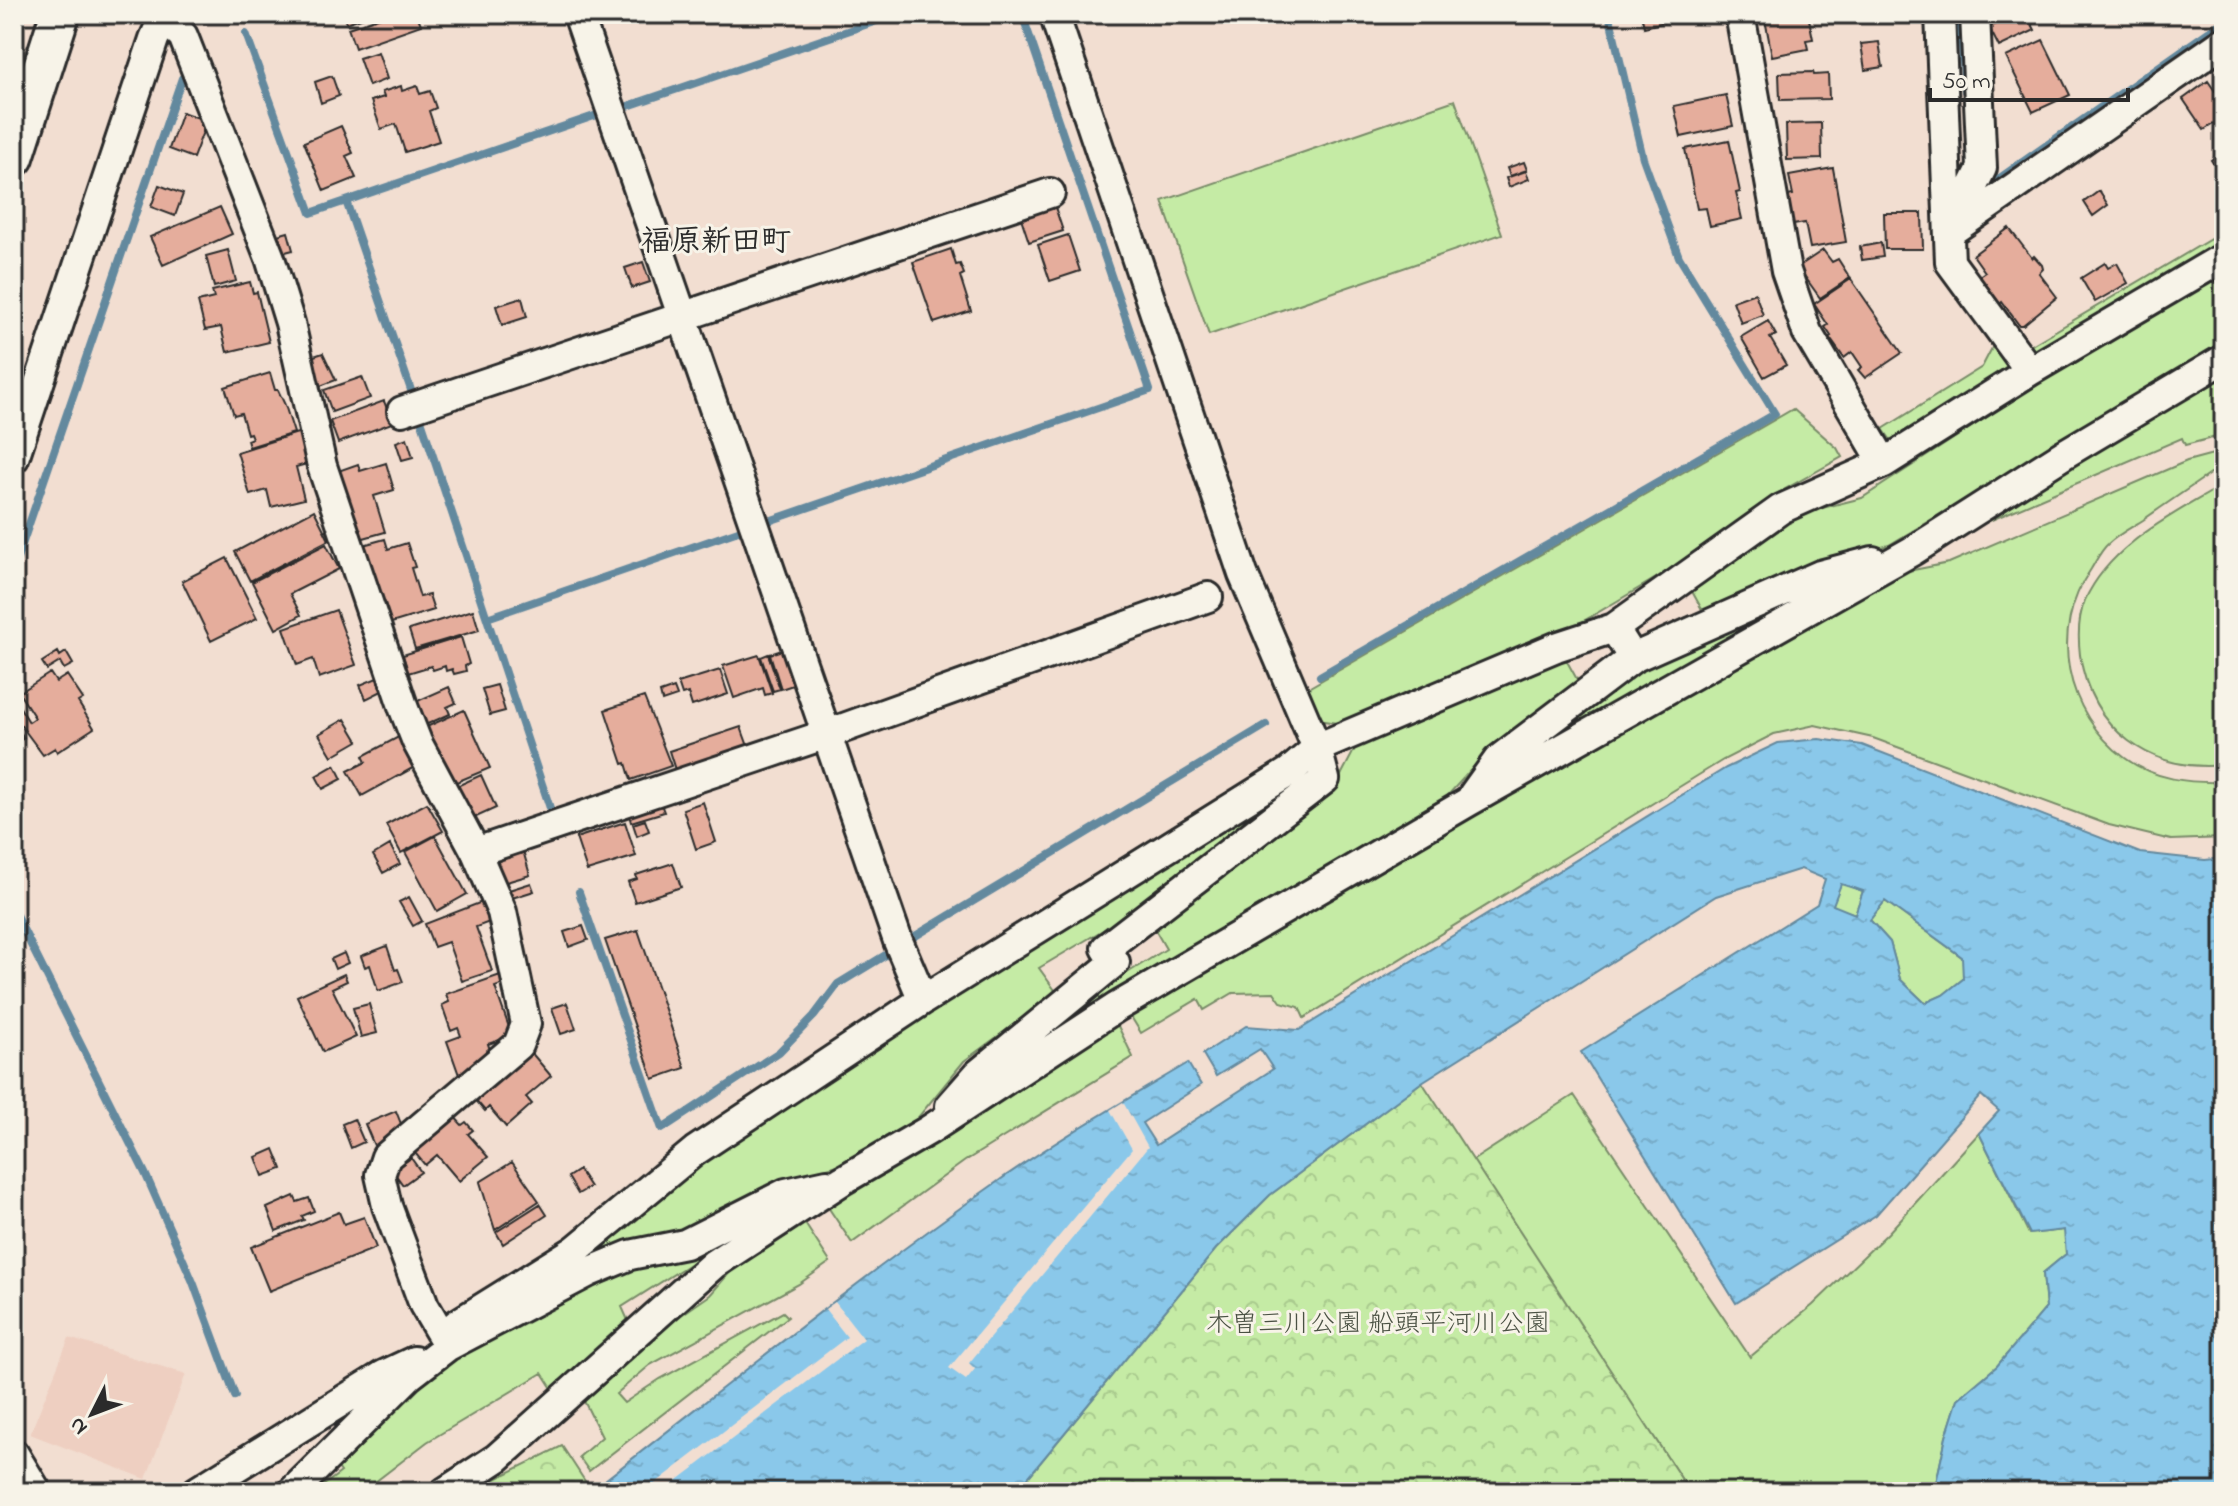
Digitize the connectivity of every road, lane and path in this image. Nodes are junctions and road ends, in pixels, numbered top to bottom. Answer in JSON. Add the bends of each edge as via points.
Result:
{"nodes":[{"id":1,"x":60,"y":14,"type":"edge"},
{"id":2,"x":578,"y":14,"type":"edge"},
{"id":3,"x":1054,"y":14,"type":"edge"},
{"id":4,"x":1740,"y":14,"type":"edge"},
{"id":5,"x":1940,"y":14,"type":"edge"},
{"id":6,"x":1975,"y":14,"type":"edge"},
{"id":7,"x":169,"y":15,"type":"edge"},
{"id":8,"x":2224,"y":42,"type":"edge"},
{"id":9,"x":14,"y":157,"type":"edge"},
{"id":10,"x":1050,"y":193,"type":"dead end"},
{"id":11,"x":1950,"y":232,"type":"junction"},
{"id":12,"x":2224,"y":257,"type":"edge"},
{"id":13,"x":683,"y":317,"type":"junction"},
{"id":14,"x":2224,"y":359,"type":"edge"},
{"id":15,"x":2030,"y":371,"type":"junction"},
{"id":16,"x":402,"y":411,"type":"dead end"},
{"id":17,"x":14,"y":458,"type":"edge"},
{"id":18,"x":1884,"y":463,"type":"junction"},
{"id":19,"x":1914,"y":550,"type":"junction"},
{"id":20,"x":1208,"y":597,"type":"dead end"},
{"id":21,"x":1614,"y":628,"type":"junction"},
{"id":22,"x":1633,"y":658,"type":"junction"},
{"id":23,"x":827,"y":734,"type":"junction"},
{"id":24,"x":1317,"y":748,"type":"junction"},
{"id":25,"x":1468,"y":802,"type":"junction"},
{"id":26,"x":476,"y":852,"type":"junction"},
{"id":27,"x":923,"y":1000,"type":"junction"},
{"id":28,"x":929,"y":1130,"type":"junction"},
{"id":29,"x":843,"y":1180,"type":"junction"},
{"id":30,"x":448,"y":1346,"type":"junction"},
{"id":31,"x":14,"y":1454,"type":"edge"},
{"id":32,"x":37,"y":1492,"type":"edge"},
{"id":33,"x":196,"y":1492,"type":"edge"},
{"id":34,"x":292,"y":1492,"type":"edge"},
{"id":35,"x":445,"y":1492,"type":"edge"}],
"edges":[{"from":1,"to":9,"type":"main road"},
{"from":2,"to":13,"type":"street"},
{"from":3,"to":24,"type":"street","via":[[1243,574]]},
{"from":4,"to":18,"type":"street","via":[[1786,271],[1807,332]]},
{"from":5,"to":11,"type":"street"},
{"from":6,"to":11,"type":"street","via":[[1982,168]]},
{"from":7,"to":17,"type":"street","via":[[154,39]]},
{"from":7,"to":26,"type":"street","via":[[183,36],[270,258],[322,466],[412,731]]},
{"from":8,"to":11,"type":"street"},
{"from":10,"to":13,"type":"street"},
{"from":11,"to":15,"type":"street","via":[[1950,262]]},
{"from":12,"to":15,"type":"street"},
{"from":13,"to":16,"type":"street"},
{"from":13,"to":23,"type":"street"},
{"from":14,"to":19,"type":"street"},
{"from":15,"to":18,"type":"street"},
{"from":18,"to":21,"type":"street","via":[[1781,509]]},
{"from":19,"to":22,"type":"street","via":[[1820,575]]},
{"from":19,"to":25,"type":"street"},
{"from":20,"to":23,"type":"street"},
{"from":21,"to":22,"type":"street"},
{"from":21,"to":24,"type":"street","via":[[1556,647]]},
{"from":22,"to":25,"type":"street","via":[[1498,760]]},
{"from":23,"to":26,"type":"street"},
{"from":23,"to":27,"type":"street"},
{"from":24,"to":27,"type":"street","via":[[1289,772]]},
{"from":24,"to":28,"type":"street","via":[[1325,779],[1106,948],[1115,962],[978,1074]]},
{"from":25,"to":28,"type":"street","via":[[1117,1007]]},
{"from":26,"to":30,"type":"street","via":[[502,912],[526,1024],[518,1045],[386,1157],[380,1175],[424,1305]]},
{"from":27,"to":30,"type":"street","via":[[695,1151],[574,1251],[457,1324]]},
{"from":28,"to":29,"type":"street"},
{"from":29,"to":30,"type":"street","via":[[786,1193],[685,1244],[630,1255],[589,1272]]},
{"from":29,"to":35,"type":"street","via":[[714,1264],[497,1458]]},
{"from":30,"to":33,"type":"street","via":[[384,1375]]},
{"from":30,"to":34,"type":"street","via":[[409,1376]]},
{"from":31,"to":32,"type":"street"}]}
